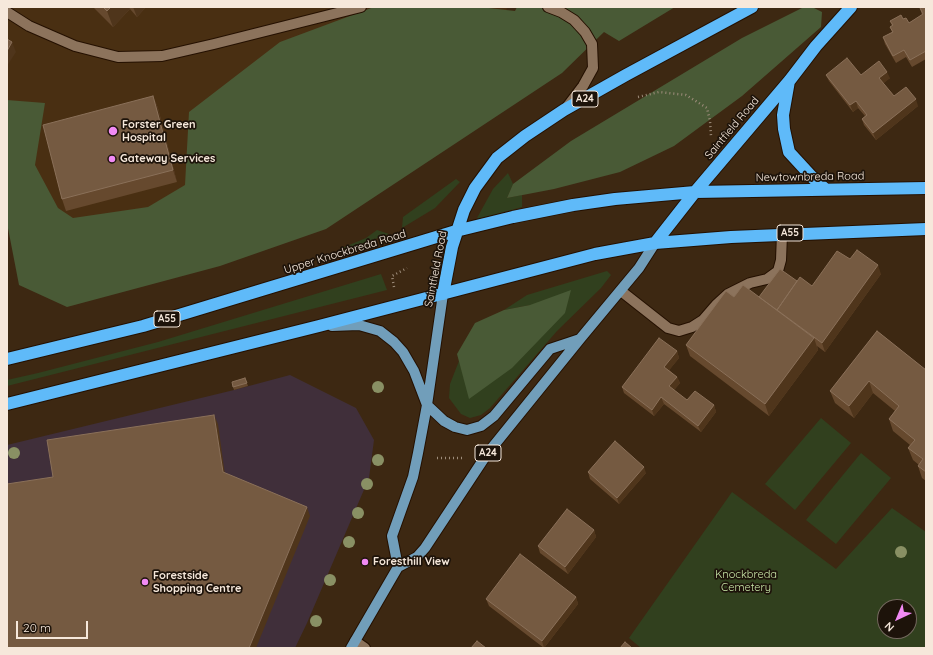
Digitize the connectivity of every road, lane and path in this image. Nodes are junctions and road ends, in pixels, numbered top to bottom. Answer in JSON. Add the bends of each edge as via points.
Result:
{"nodes":[{"id":1,"x":361,"y":7,"type":"edge"},
{"id":2,"x":548,"y":7,"type":"edge"},
{"id":3,"x":752,"y":7,"type":"edge"},
{"id":4,"x":851,"y":7,"type":"edge"},
{"id":5,"x":7,"y":12,"type":"edge"},
{"id":6,"x":790,"y":80,"type":"junction"},
{"id":7,"x":638,"y":97,"type":"dead end"},
{"id":8,"x":564,"y":110,"type":"junction"},
{"id":9,"x":711,"y":136,"type":"dead end"},
{"id":10,"x":926,"y":188,"type":"edge"},
{"id":11,"x":825,"y":189,"type":"junction"},
{"id":12,"x":695,"y":192,"type":"junction"},
{"id":13,"x":926,"y":229,"type":"edge"},
{"id":14,"x":456,"y":231,"type":"junction"},
{"id":15,"x":782,"y":234,"type":"junction"},
{"id":16,"x":655,"y":243,"type":"junction"},
{"id":17,"x":407,"y":268,"type":"dead end"},
{"id":18,"x":394,"y":287,"type":"dead end"},
{"id":19,"x":621,"y":291,"type":"junction"},
{"id":20,"x":443,"y":294,"type":"junction"},
{"id":21,"x":319,"y":326,"type":"junction"},
{"id":22,"x":580,"y":339,"type":"junction"},
{"id":23,"x":7,"y":359,"type":"edge"},
{"id":24,"x":7,"y":404,"type":"edge"},
{"id":25,"x":427,"y":405,"type":"junction"},
{"id":26,"x":437,"y":458,"type":"dead end"},
{"id":27,"x":466,"y":458,"type":"dead end"},
{"id":28,"x":398,"y":567,"type":"junction"},
{"id":29,"x":353,"y":644,"type":"edge"},
{"id":30,"x":365,"y":648,"type":"edge"}],
"edges":[{"from":1,"to":5,"type":"lane","via":[[162,56],[118,58],[75,46],[29,26]]},
{"from":2,"to":8,"type":"lane","via":[[574,20],[592,44],[593,68]]},
{"from":3,"to":8,"type":"highway","name":"Saintfield Road","number":"A24"},
{"from":4,"to":6,"type":"highway","name":"Saintfield Road","number":"A24"},
{"from":6,"to":11,"type":"highway","via":[[782,115],[789,152]]},
{"from":6,"to":12,"type":"highway","name":"Saintfield Road","number":"A24"},
{"from":7,"to":9,"type":"path","via":[[659,92],[686,95],[707,108]]},
{"from":8,"to":14,"type":"highway","name":"Saintfield Road","number":"A24","via":[[497,158],[475,188]]},
{"from":10,"to":11,"type":"highway","name":"Newtownbreda Road","number":"A55"},
{"from":11,"to":12,"type":"highway","name":"Newtownbreda Road","number":"A55"},
{"from":12,"to":14,"type":"highway","name":"Upper Knockbreda Road","number":"A55","via":[[573,204]]},
{"from":12,"to":16,"type":"highway","name":"Saintfield Road","number":"A24"},
{"from":13,"to":15,"type":"highway","number":"A55"},
{"from":14,"to":20,"type":"highway","name":"Saintfield Road","number":"A24"},
{"from":14,"to":23,"type":"highway","name":"Upper Knockbreda Road","number":"A55","via":[[143,326]]},
{"from":15,"to":16,"type":"highway","number":"A55"},
{"from":15,"to":19,"type":"lane","via":[[778,272],[728,294],[703,320],[692,327],[679,331],[668,328]]},
{"from":16,"to":19,"type":"main road","name":"Saintfield Road","number":"A24"},
{"from":16,"to":20,"type":"highway","number":"A55","via":[[594,254]]},
{"from":17,"to":18,"type":"path","via":[[392,276]]},
{"from":19,"to":22,"type":"main road","name":"Saintfield Road","number":"A24"},
{"from":20,"to":21,"type":"highway","number":"A55"},
{"from":20,"to":25,"type":"main road","name":"Saintfield Road","number":"A24"},
{"from":21,"to":24,"type":"highway","number":"A55"},
{"from":21,"to":25,"type":"main road","via":[[358,325],[380,331],[402,352],[414,371]]},
{"from":22,"to":25,"type":"main road","number":"A24","via":[[550,349],[494,416],[481,426],[467,430],[455,427],[444,421]]},
{"from":22,"to":28,"type":"main road","name":"Saintfield Road","number":"A24","via":[[487,454],[425,548],[417,557]]},
{"from":25,"to":28,"type":"main road","name":"Saintfield Road","number":"A24","via":[[412,477],[392,536]]},
{"from":26,"to":27,"type":"path"},
{"from":28,"to":29,"type":"main road"},
{"from":29,"to":30,"type":"lane"}]}
